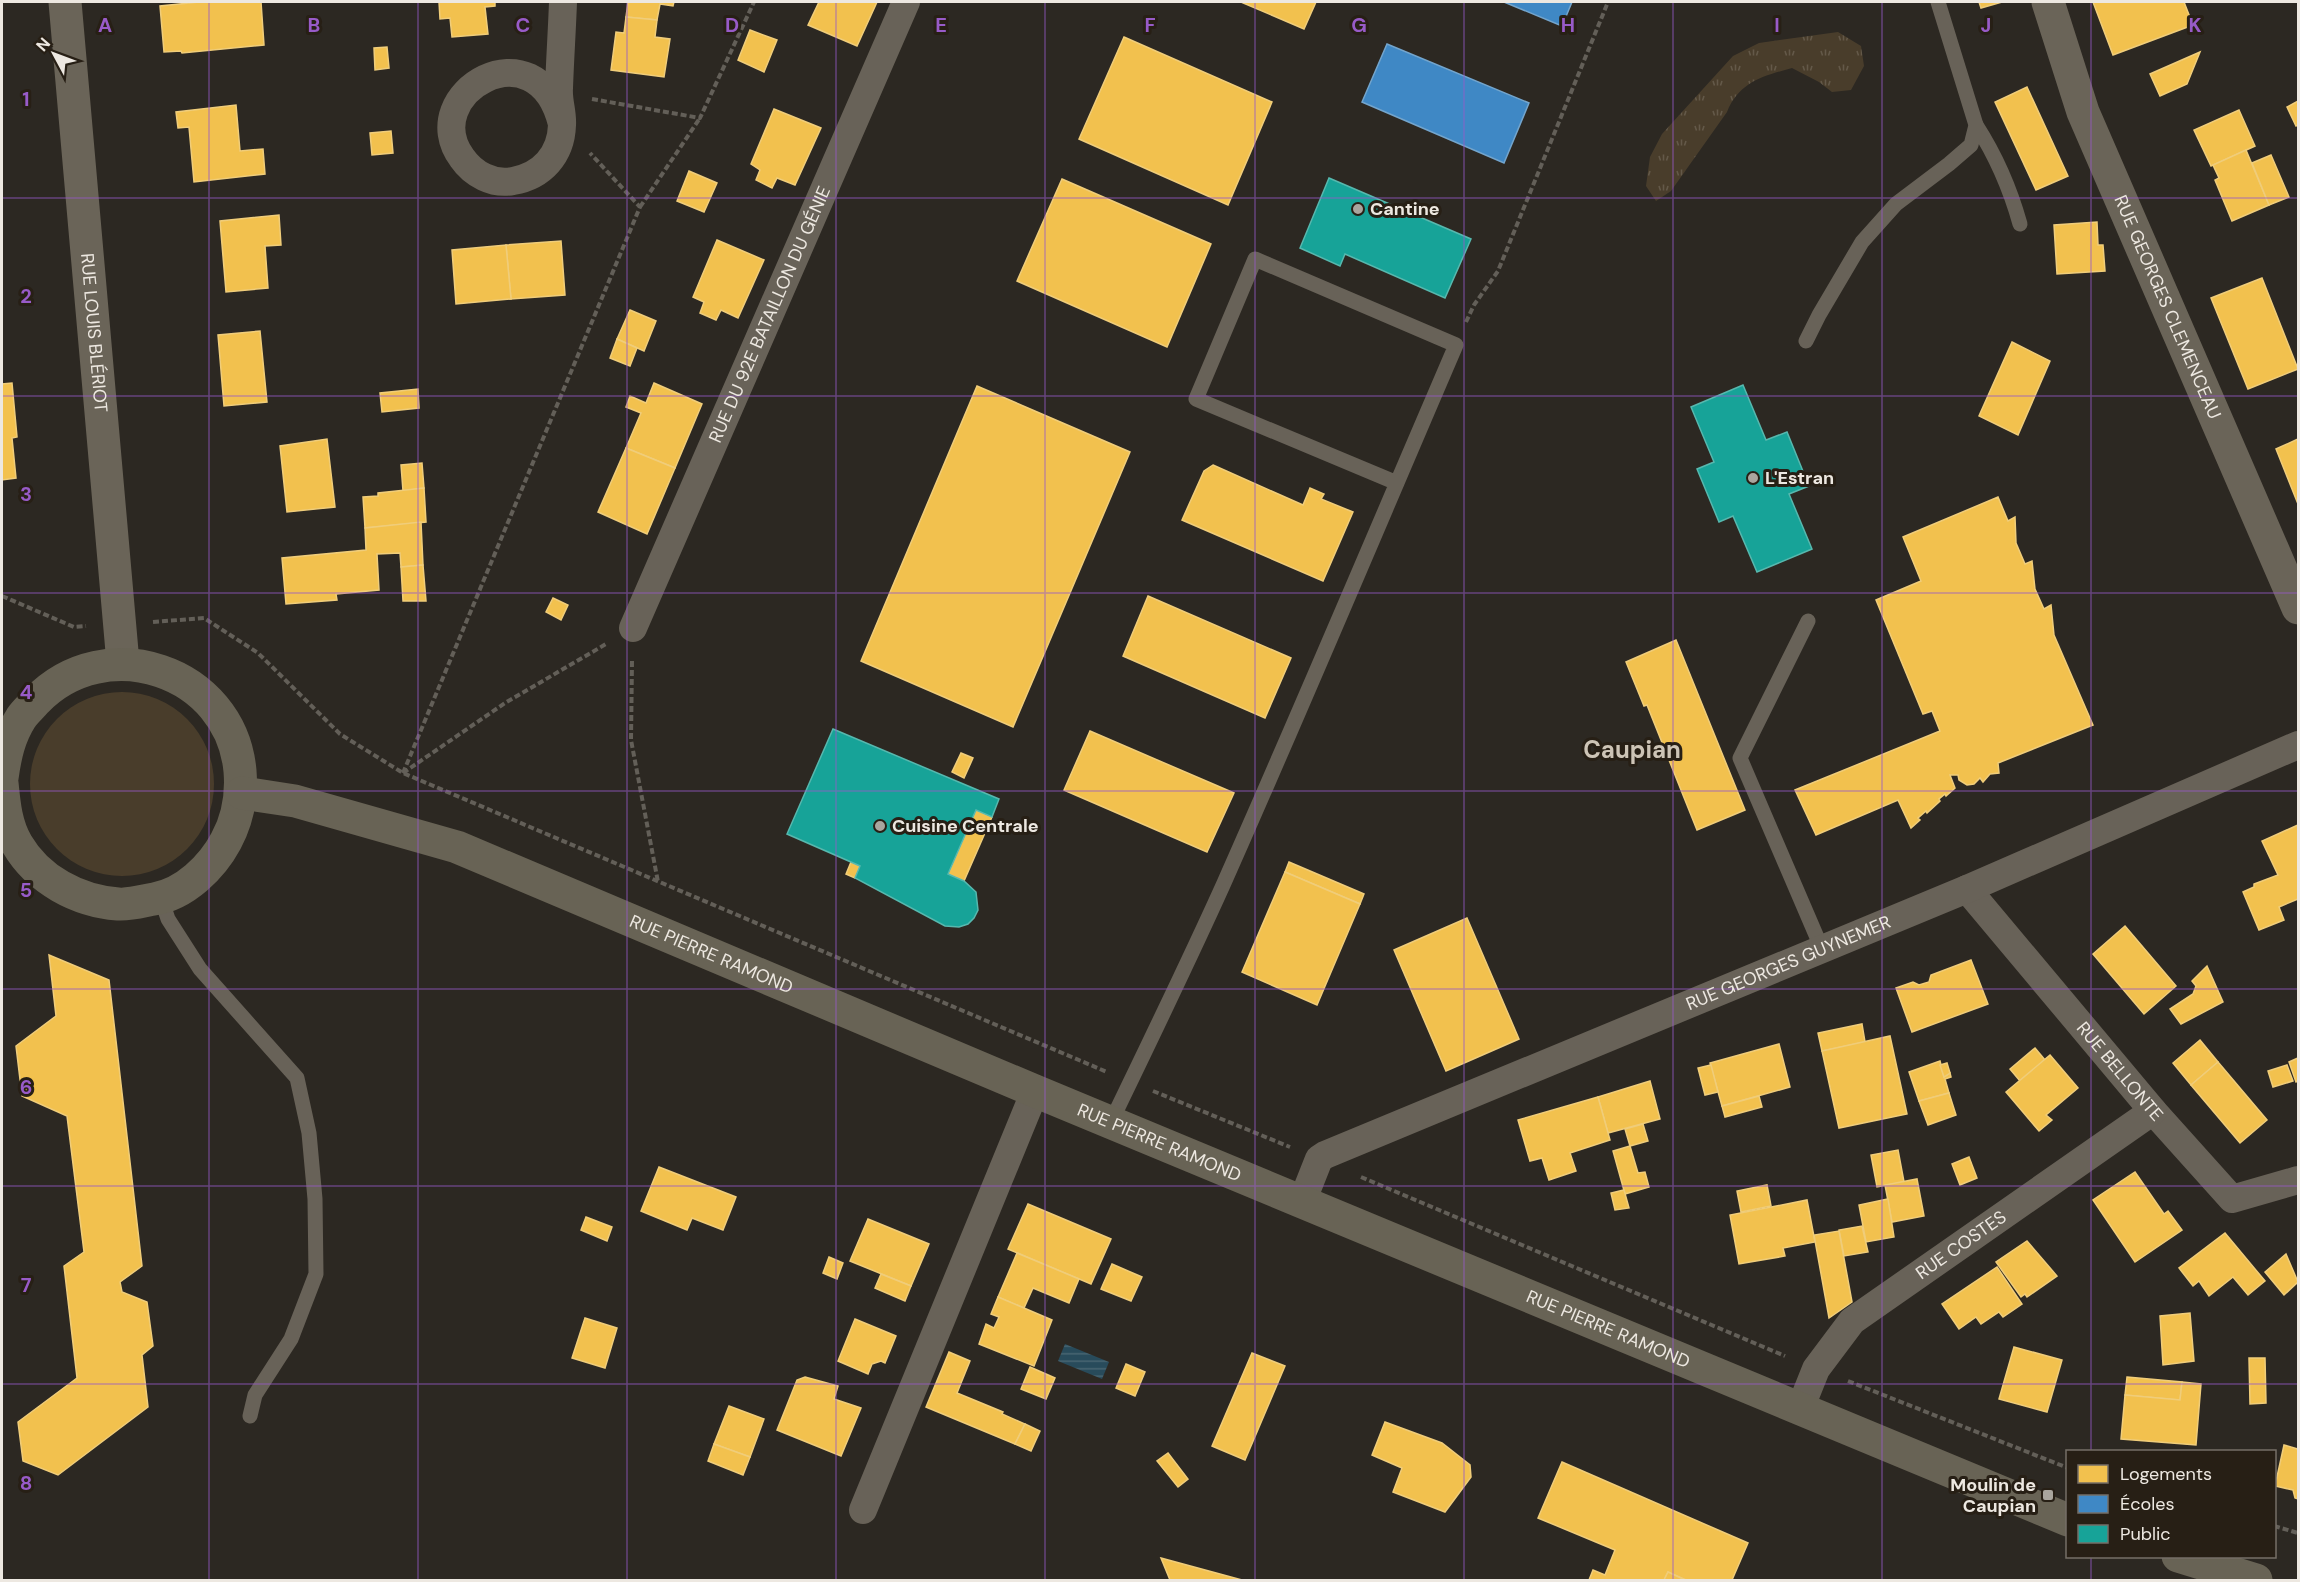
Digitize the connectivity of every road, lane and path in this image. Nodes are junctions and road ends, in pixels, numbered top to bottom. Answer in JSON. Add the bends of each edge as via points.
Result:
{"nodes":[{"id":1,"x":65,"y":2,"type":"edge"},
{"id":2,"x":563,"y":2,"type":"edge"},
{"id":3,"x":754,"y":2,"type":"edge"},
{"id":4,"x":906,"y":2,"type":"edge"},
{"id":5,"x":1608,"y":2,"type":"edge"},
{"id":6,"x":1938,"y":2,"type":"edge"},
{"id":7,"x":2048,"y":2,"type":"edge"},
{"id":8,"x":559,"y":93,"type":"junction"},
{"id":9,"x":700,"y":118,"type":"junction"},
{"id":10,"x":562,"y":124,"type":"joint"},
{"id":11,"x":1976,"y":125,"type":"junction"},
{"id":12,"x":640,"y":207,"type":"junction"},
{"id":13,"x":2020,"y":224,"type":"dead end"},
{"id":14,"x":1806,"y":341,"type":"dead end"},
{"id":15,"x":1456,"y":345,"type":"junction"},
{"id":16,"x":1397,"y":483,"type":"junction"},
{"id":17,"x":2,"y":596,"type":"edge"},
{"id":18,"x":2298,"y":608,"type":"edge"},
{"id":19,"x":1808,"y":621,"type":"dead end"},
{"id":20,"x":120,"y":624,"type":"junction"},
{"id":21,"x":633,"y":628,"type":"junction"},
{"id":22,"x":123,"y":663,"type":"junction"},
{"id":23,"x":11,"y":710,"type":"edge"},
{"id":24,"x":2298,"y":745,"type":"edge"},
{"id":25,"x":403,"y":773,"type":"junction"},
{"id":26,"x":2,"y":778,"type":"edge"},
{"id":27,"x":2,"y":783,"type":"edge"},
{"id":28,"x":242,"y":793,"type":"junction"},
{"id":29,"x":9,"y":848,"type":"edge"},
{"id":30,"x":658,"y":883,"type":"junction"},
{"id":31,"x":1967,"y":889,"type":"junction"},
{"id":32,"x":161,"y":897,"type":"junction"},
{"id":33,"x":1822,"y":949,"type":"junction"},
{"id":34,"x":1130,"y":1081,"type":"junction"},
{"id":35,"x":1035,"y":1091,"type":"junction"},
{"id":36,"x":2153,"y":1111,"type":"junction"},
{"id":37,"x":1111,"y":1122,"type":"junction"},
{"id":38,"x":1319,"y":1159,"type":"junction"},
{"id":39,"x":2298,"y":1180,"type":"edge"},
{"id":40,"x":1302,"y":1202,"type":"junction"},
{"id":41,"x":1816,"y":1369,"type":"junction"},
{"id":42,"x":1800,"y":1409,"type":"junction"},
{"id":43,"x":250,"y":1416,"type":"dead end"},
{"id":44,"x":2066,"y":1468,"type":"edge"},
{"id":45,"x":863,"y":1510,"type":"dead end"},
{"id":46,"x":2066,"y":1520,"type":"edge"},
{"id":47,"x":2276,"y":1527,"type":"edge"},
{"id":48,"x":2298,"y":1533,"type":"edge"},
{"id":49,"x":2181,"y":1558,"type":"edge"},
{"id":50,"x":2256,"y":1581,"type":"edge"}],
"edges":[{"from":1,"to":20,"type":"street","name":"RUE LOUIS BLÉRIOT"},
{"from":2,"to":8,"type":"street"},
{"from":3,"to":9,"type":"path"},
{"from":4,"to":21,"type":"street","name":"RUE DU 92E BATAILLON DU GÉNIE"},
{"from":5,"to":15,"type":"path","via":[[1498,271],[1474,305]]},
{"from":6,"to":11,"type":"lane"},
{"from":7,"to":18,"type":"street","name":"RUE GEORGES CLEMENCEAU","via":[[2083,112]]},
{"from":8,"to":9,"type":"path"},
{"from":8,"to":10,"type":"street"},
{"from":9,"to":12,"type":"path"},
{"from":10,"to":12,"type":"path"},
{"from":11,"to":13,"type":"lane","via":[[2010,189]]},
{"from":11,"to":14,"type":"lane","via":[[1971,145],[1896,204],[1862,242]]},
{"from":12,"to":25,"type":"path"},
{"from":15,"to":16,"type":"lane"},
{"from":15,"to":16,"type":"lane","via":[[1255,259],[1196,399]]},
{"from":16,"to":34,"type":"lane","via":[[1223,885]]},
{"from":17,"to":20,"type":"path","via":[[74,627]]},
{"from":19,"to":33,"type":"lane","via":[[1740,758]]},
{"from":20,"to":22,"type":"street","name":"RUE LOUIS BLÉRIOT"},
{"from":20,"to":25,"type":"path","via":[[204,618],[258,653],[340,734]]},
{"from":21,"to":25,"type":"path","via":[[505,703]]},
{"from":21,"to":30,"type":"path","via":[[631,740]]},
{"from":22,"to":23,"type":"main road","via":[[84,670]]},
{"from":22,"to":28,"type":"main road","via":[[162,670],[203,696],[223,718],[238,754]]},
{"from":23,"to":26,"type":"main road"},
{"from":24,"to":31,"type":"street","name":"RUE GEORGES GUYNEMER"},
{"from":25,"to":30,"type":"path"},
{"from":27,"to":29,"type":"main road"},
{"from":28,"to":32,"type":"main road","via":[[234,827],[217,857],[192,881]]},
{"from":28,"to":35,"type":"main road","name":"RUE PIERRE RAMOND","via":[[295,801],[457,847]]},
{"from":29,"to":32,"type":"main road","via":[[79,897],[120,904]]},
{"from":30,"to":34,"type":"path"},
{"from":31,"to":33,"type":"street","name":"RUE GEORGES GUYNEMER"},
{"from":31,"to":36,"type":"street","name":"RUE BELLONTE"},
{"from":32,"to":43,"type":"lane","via":[[168,919],[200,969],[297,1077],[309,1133],[316,1274],[291,1339],[255,1395]]},
{"from":33,"to":38,"type":"street","name":"RUE GEORGES GUYNEMER"},
{"from":34,"to":37,"type":"lane"},
{"from":34,"to":38,"type":"path"},
{"from":35,"to":37,"type":"main road","name":"RUE PIERRE RAMOND"},
{"from":35,"to":45,"type":"street"},
{"from":36,"to":39,"type":"street","name":"RUE BELLONTE","via":[[2232,1199]]},
{"from":36,"to":41,"type":"street","name":"RUE COSTES","via":[[1852,1321]]},
{"from":37,"to":40,"type":"main road","name":"RUE PIERRE RAMOND"},
{"from":38,"to":40,"type":"street"},
{"from":38,"to":41,"type":"path"},
{"from":40,"to":42,"type":"main road","name":"RUE PIERRE RAMOND"},
{"from":41,"to":42,"type":"street","name":"RUE COSTES"},
{"from":41,"to":44,"type":"path"},
{"from":42,"to":46,"type":"main road","name":"RUE PIERRE RAMOND"},
{"from":47,"to":48,"type":"path"},
{"from":49,"to":50,"type":"main road"}]}
